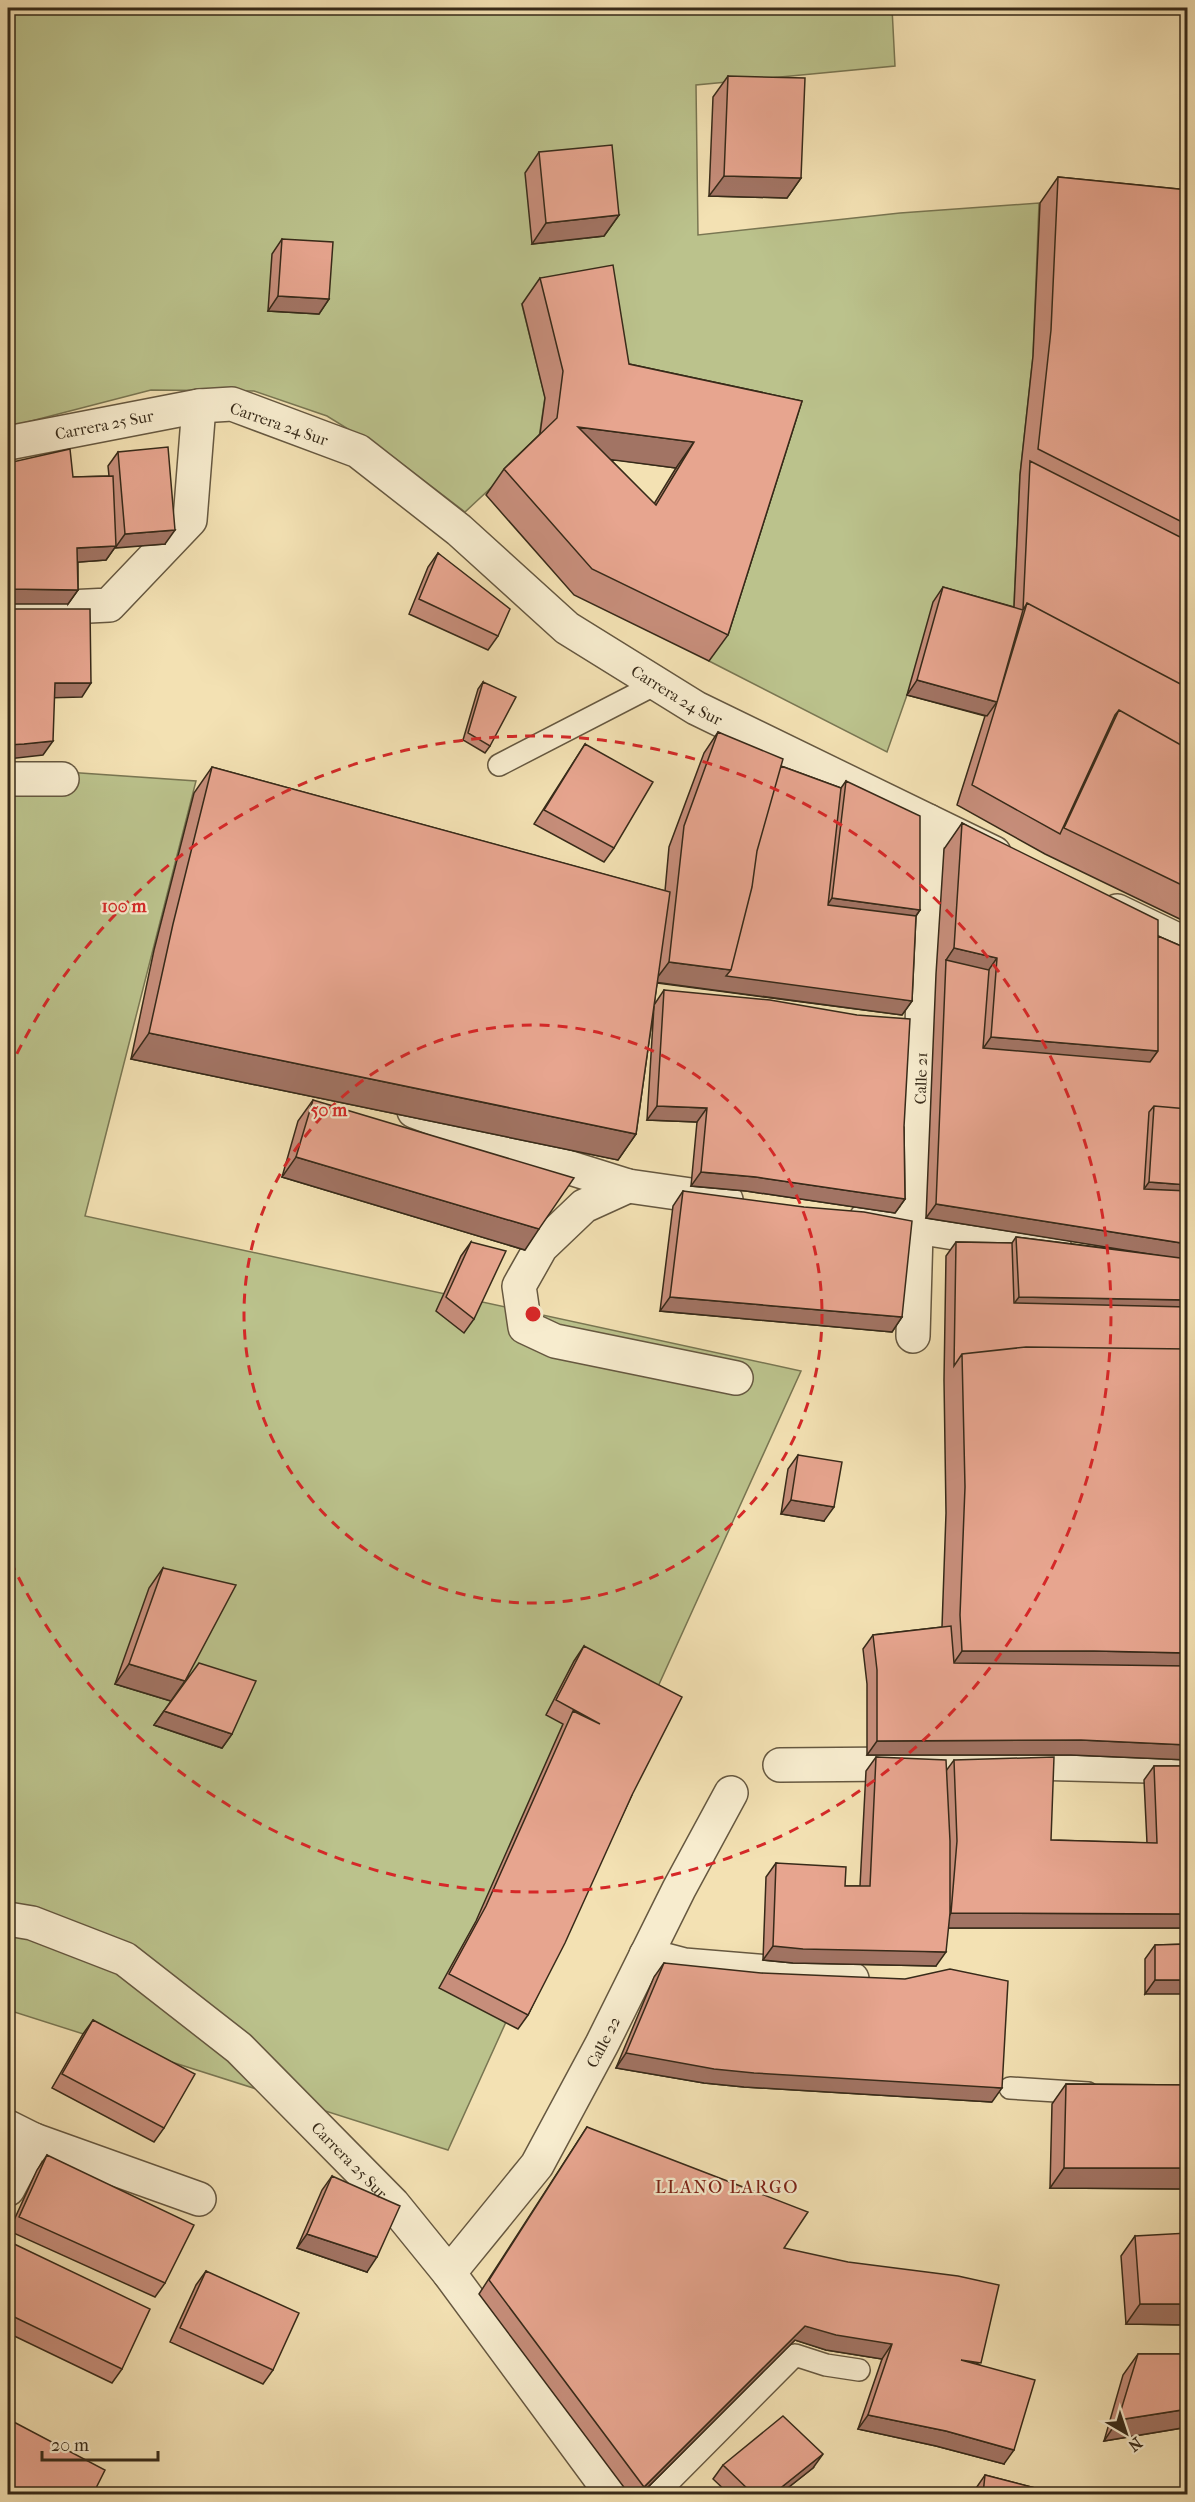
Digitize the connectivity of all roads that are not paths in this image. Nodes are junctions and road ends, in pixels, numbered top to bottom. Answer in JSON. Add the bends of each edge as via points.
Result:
{"nodes":[{"id":1,"x":199,"y":406,"type":"junction"},
{"id":2,"x":8,"y":444,"type":"edge"},
{"id":3,"x":8,"y":610,"type":"edge"},
{"id":4,"x":656,"y":684,"type":"junction"},
{"id":5,"x":498,"y":765,"type":"dead end"},
{"id":6,"x":8,"y":779,"type":"edge"},
{"id":7,"x":62,"y":779,"type":"dead end"},
{"id":8,"x":928,"y":821,"type":"junction"},
{"id":9,"x":1025,"y":868,"type":"edge"},
{"id":10,"x":1090,"y":899,"type":"edge"},
{"id":11,"x":1188,"y":945,"type":"edge"},
{"id":12,"x":889,"y":1023,"type":"edge"},
{"id":13,"x":922,"y":1026,"type":"junction"},
{"id":14,"x":386,"y":1100,"type":"edge"},
{"id":15,"x":628,"y":1186,"type":"junction"},
{"id":16,"x":757,"y":1203,"type":"edge"},
{"id":17,"x":838,"y":1215,"type":"edge"},
{"id":18,"x":916,"y":1227,"type":"junction"},
{"id":19,"x":1089,"y":1255,"type":"edge"},
{"id":20,"x":913,"y":1336,"type":"dead end"},
{"id":21,"x":736,"y":1378,"type":"dead end"},
{"id":22,"x":780,"y":1765,"type":"dead end"},
{"id":23,"x":1188,"y":1767,"type":"edge"},
{"id":24,"x":731,"y":1792,"type":"dead end"},
{"id":25,"x":8,"y":1919,"type":"edge"},
{"id":26,"x":646,"y":1954,"type":"junction"},
{"id":27,"x":881,"y":1982,"type":"edge"},
{"id":28,"x":1010,"y":2088,"type":"dead end"},
{"id":29,"x":1104,"y":2094,"type":"edge"},
{"id":30,"x":21,"y":2133,"type":"edge"},
{"id":31,"x":8,"y":2189,"type":"edge"},
{"id":32,"x":199,"y":2199,"type":"dead end"},
{"id":33,"x":449,"y":2273,"type":"junction"},
{"id":34,"x":859,"y":2370,"type":"dead end"},
{"id":35,"x":612,"y":2494,"type":"edge"},
{"id":36,"x":657,"y":2494,"type":"edge"}],
"edges":[{"from":1,"to":2,"type":"street","name":"Carrera 25 Sur"},
{"from":1,"to":3,"type":"street","via":[[190,520],[151,563],[109,605]]},
{"from":1,"to":4,"type":"street","name":"Carrera 24 Sur","via":[[232,404],[358,451],[459,530],[567,628]]},
{"from":4,"to":5,"type":"lane"},
{"from":4,"to":8,"type":"street","name":"Carrera 24 Sur","via":[[696,708]]},
{"from":6,"to":7,"type":"street"},
{"from":8,"to":9,"type":"street","name":"Carrera 24 Sur"},
{"from":8,"to":13,"type":"street","name":"Calle 21"},
{"from":10,"to":11,"type":"street"},
{"from":12,"to":13,"type":"street"},
{"from":13,"to":18,"type":"street","name":"Calle 21"},
{"from":14,"to":15,"type":"street","via":[[548,1161]]},
{"from":15,"to":16,"type":"street"},
{"from":15,"to":21,"type":"street","via":[[584,1206],[541,1247],[519,1286],[525,1327],[555,1341]]},
{"from":17,"to":18,"type":"street"},
{"from":18,"to":19,"type":"street"},
{"from":18,"to":20,"type":"street","name":"Calle 21"},
{"from":22,"to":23,"type":"street","via":[[1030,1763]]},
{"from":24,"to":26,"type":"street","name":"Calle 22"},
{"from":25,"to":33,"type":"street","name":"Carrera 25 Sur","via":[[32,1923],[125,1959],[239,2048],[393,2204]]},
{"from":26,"to":27,"type":"street","via":[[684,1965]]},
{"from":26,"to":33,"type":"street","name":"Calle 22","via":[[537,2165]]},
{"from":28,"to":29,"type":"lane"},
{"from":30,"to":31,"type":"street"},
{"from":30,"to":32,"type":"street"},
{"from":33,"to":35,"type":"street","name":"Carrera 25 Sur"},
{"from":34,"to":36,"type":"lane","via":[[795,2355]]}]}
